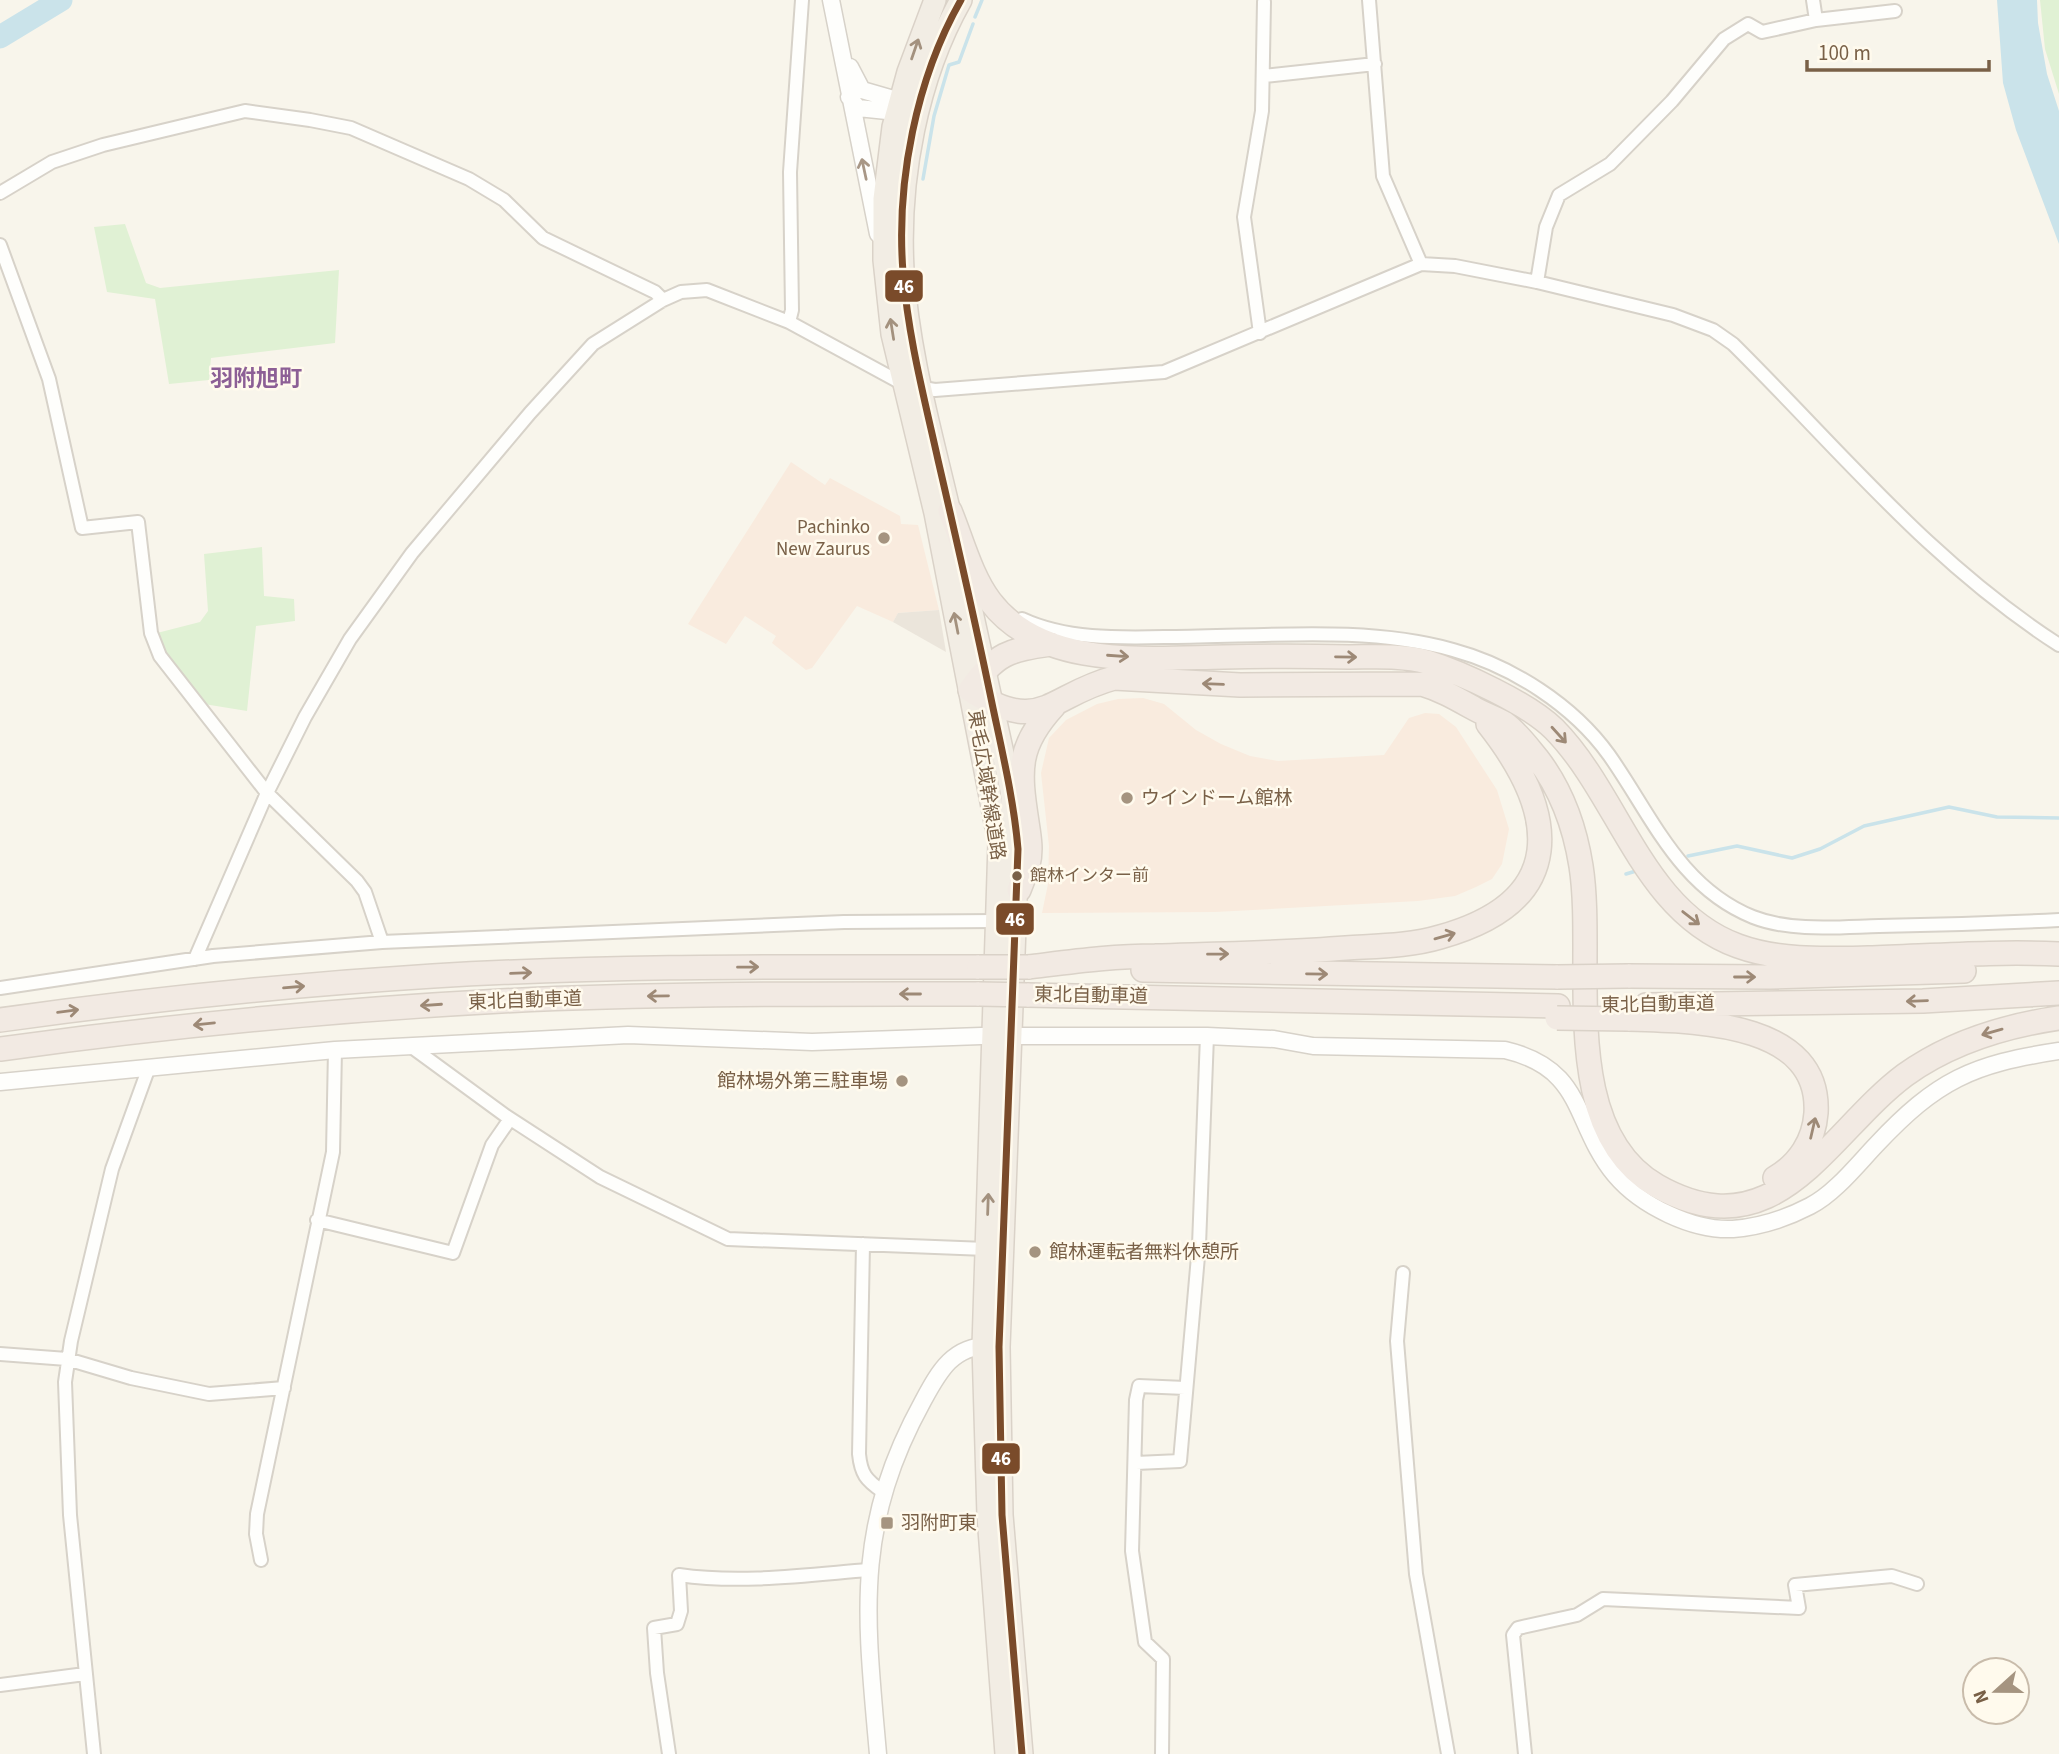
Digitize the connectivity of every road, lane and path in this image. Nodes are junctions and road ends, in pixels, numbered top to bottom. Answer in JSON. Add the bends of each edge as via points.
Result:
{"nodes":[{"id":1,"x":802,"y":0,"type":"edge"},
{"id":2,"x":935,"y":0,"type":"edge"},
{"id":3,"x":961,"y":0,"type":"edge"},
{"id":4,"x":1369,"y":0,"type":"edge"},
{"id":5,"x":1814,"y":0,"type":"edge"},
{"id":6,"x":1264,"y":2,"type":"edge"},
{"id":7,"x":832,"y":6,"type":"edge"},
{"id":8,"x":1895,"y":11,"type":"dead end"},
{"id":9,"x":1816,"y":20,"type":"junction"},
{"id":10,"x":1375,"y":64,"type":"junction"},
{"id":11,"x":1264,"y":76,"type":"junction"},
{"id":12,"x":849,"y":97,"type":"junction"},
{"id":13,"x":898,"y":107,"type":"junction"},
{"id":14,"x":919,"y":114,"type":"junction"},
{"id":15,"x":0,"y":193,"type":"edge"},
{"id":16,"x":0,"y":245,"type":"edge"},
{"id":17,"x":884,"y":260,"type":"junction"},
{"id":18,"x":1421,"y":264,"type":"junction"},
{"id":19,"x":1537,"y":282,"type":"junction"},
{"id":20,"x":663,"y":300,"type":"junction"},
{"id":21,"x":789,"y":322,"type":"junction"},
{"id":22,"x":1260,"y":333,"type":"junction"},
{"id":23,"x":914,"y":387,"type":"junction"},
{"id":24,"x":950,"y":511,"type":"junction"},
{"id":25,"x":1020,"y":618,"type":"dead end"},
{"id":26,"x":1052,"y":644,"type":"junction"},
{"id":27,"x":2059,"y":645,"type":"edge"},
{"id":28,"x":985,"y":668,"type":"junction"},
{"id":29,"x":970,"y":690,"type":"junction"},
{"id":30,"x":1503,"y":698,"type":"junction"},
{"id":31,"x":993,"y":705,"type":"junction"},
{"id":32,"x":1054,"y":706,"type":"junction"},
{"id":33,"x":1478,"y":710,"type":"junction"},
{"id":34,"x":267,"y":793,"type":"junction"},
{"id":35,"x":1019,"y":890,"type":"junction"},
{"id":36,"x":2059,"y":920,"type":"edge"},
{"id":37,"x":998,"y":921,"type":"junction"},
{"id":38,"x":382,"y":942,"type":"junction"},
{"id":39,"x":2059,"y":954,"type":"edge"},
{"id":40,"x":195,"y":959,"type":"junction"},
{"id":41,"x":2059,"y":966,"type":"edge"},
{"id":42,"x":1028,"y":967,"type":"junction"},
{"id":43,"x":0,"y":988,"type":"edge"},
{"id":44,"x":2059,"y":993,"type":"edge"},
{"id":45,"x":1628,"y":1012,"type":"junction"},
{"id":46,"x":2059,"y":1018,"type":"edge"},
{"id":47,"x":0,"y":1020,"type":"edge"},
{"id":48,"x":1003,"y":1036,"type":"junction"},
{"id":49,"x":1206,"y":1036,"type":"junction"},
{"id":50,"x":409,"y":1045,"type":"junction"},
{"id":51,"x":0,"y":1049,"type":"edge"},
{"id":52,"x":335,"y":1050,"type":"junction"},
{"id":53,"x":2059,"y":1051,"type":"edge"},
{"id":54,"x":149,"y":1067,"type":"junction"},
{"id":55,"x":0,"y":1082,"type":"edge"},
{"id":56,"x":510,"y":1119,"type":"junction"},
{"id":57,"x":317,"y":1220,"type":"junction"},
{"id":58,"x":863,"y":1244,"type":"junction"},
{"id":59,"x":986,"y":1249,"type":"junction"},
{"id":60,"x":1403,"y":1273,"type":"dead end"},
{"id":61,"x":991,"y":1346,"type":"junction"},
{"id":62,"x":0,"y":1354,"type":"edge"},
{"id":63,"x":67,"y":1359,"type":"junction"},
{"id":64,"x":284,"y":1388,"type":"junction"},
{"id":65,"x":1185,"y":1388,"type":"junction"},
{"id":66,"x":1136,"y":1463,"type":"junction"},
{"id":67,"x":882,"y":1491,"type":"junction"},
{"id":68,"x":261,"y":1560,"type":"dead end"},
{"id":69,"x":868,"y":1570,"type":"junction"},
{"id":70,"x":1917,"y":1584,"type":"dead end"},
{"id":71,"x":85,"y":1674,"type":"junction"},
{"id":72,"x":0,"y":1685,"type":"edge"},
{"id":73,"x":94,"y":1754,"type":"edge"},
{"id":74,"x":669,"y":1754,"type":"edge"},
{"id":75,"x":878,"y":1754,"type":"edge"},
{"id":76,"x":1006,"y":1754,"type":"edge"},
{"id":77,"x":1023,"y":1754,"type":"edge"},
{"id":78,"x":1162,"y":1754,"type":"edge"},
{"id":79,"x":1448,"y":1754,"type":"edge"},
{"id":80,"x":1525,"y":1754,"type":"edge"}],
"edges":[{"from":1,"to":21,"type":"street","via":[[790,172]]},
{"from":13,"to":2,"type":"highway","name":"東毛広域幹線道路","one_way":true},
{"from":3,"to":14,"type":"highway","name":"東毛広域幹線道路","via":[[941,43]]},
{"from":4,"to":10,"type":"street"},
{"from":5,"to":9,"type":"street"},
{"from":6,"to":11,"type":"street"},
{"from":7,"to":12,"type":"street"},
{"from":7,"to":13,"type":"street","via":[[856,82]]},
{"from":8,"to":9,"type":"street"},
{"from":9,"to":19,"type":"street","via":[[1762,32],[1748,24],[1724,39],[1610,164],[1559,195],[1549,214]]},
{"from":10,"to":11,"type":"street"},
{"from":10,"to":18,"type":"street","via":[[1383,176]]},
{"from":11,"to":22,"type":"street","via":[[1244,216]]},
{"from":12,"to":13,"type":"street","via":[[858,108]]},
{"from":17,"to":12,"type":"street","one_way":true},
{"from":13,"to":14,"type":"street"},
{"from":13,"to":17,"type":"highway","name":"東毛広域幹線道路","via":[[886,187]]},
{"from":14,"to":23,"type":"highway","name":"東毛広域幹線道路","via":[[906,182],[902,250]]},
{"from":15,"to":20,"type":"street","via":[[52,162],[245,111],[310,120],[351,128],[478,184],[504,200],[543,238]]},
{"from":16,"to":34,"type":"street","via":[[49,379],[82,528],[138,522],[151,633],[160,656]]},
{"from":23,"to":17,"type":"highway","name":"東毛広域幹線道路","one_way":true,"via":[[892,334]]},
{"from":18,"to":19,"type":"street"},
{"from":18,"to":22,"type":"street"},
{"from":19,"to":27,"type":"street","via":[[1674,315],[1725,337],[1858,477],[1948,561]]},
{"from":20,"to":21,"type":"street","via":[[681,292],[707,290]]},
{"from":20,"to":34,"type":"street","via":[[582,353],[412,553],[350,639]]},
{"from":21,"to":23,"type":"street"},
{"from":22,"to":23,"type":"street","via":[[1164,372]]},
{"from":23,"to":24,"type":"highway","name":"東毛広域幹線道路"},
{"from":29,"to":23,"type":"highway","name":"東毛広域幹線道路","one_way":true},
{"from":24,"to":26,"type":"highway","via":[[990,602],[1010,622]]},
{"from":24,"to":28,"type":"highway","name":"東毛広域幹線道路"},
{"from":25,"to":36,"type":"street","via":[[1034,625],[1104,637],[1388,638],[1452,650],[1490,662],[1524,680],[1584,728],[1608,753],[1683,868],[1702,887],[1753,917],[1775,923],[1853,927]]},
{"from":26,"to":28,"type":"highway","via":[[1013,650]]},
{"from":26,"to":30,"type":"highway","one_way":true,"via":[[1091,654],[1138,657],[1410,658],[1458,673]]},
{"from":28,"to":29,"type":"highway"},
{"from":28,"to":31,"type":"highway","name":"東毛広域幹線道路"},
{"from":29,"to":31,"type":"highway"},
{"from":29,"to":37,"type":"highway","name":"東毛広域幹線道路","via":[[999,843]]},
{"from":30,"to":39,"type":"highway","one_way":true,"via":[[1523,704],[1563,739],[1663,890],[1679,909],[1723,940],[1762,953],[1800,958]]},
{"from":30,"to":45,"type":"highway","one_way":true,"via":[[1565,778],[1590,842],[1597,894],[1601,1050],[1611,1100],[1627,1137],[1651,1166],[1706,1190],[1760,1184],[1777,1177],[1802,1155],[1815,1124],[1812,1087],[1800,1066],[1779,1046],[1712,1022]]},
{"from":31,"to":32,"type":"highway","via":[[1022,712]]},
{"from":31,"to":35,"type":"highway","name":"東毛広域幹線道路","via":[[1016,826]]},
{"from":33,"to":32,"type":"highway","one_way":true,"via":[[1422,684],[1240,685],[1131,677],[1099,682]]},
{"from":32,"to":35,"type":"highway","via":[[1024,753],[1021,785],[1030,838],[1029,863]]},
{"from":42,"to":33,"type":"highway","one_way":true,"via":[[1126,956],[1402,944],[1457,932],[1494,916],[1528,882],[1538,858],[1541,830],[1521,769]]},
{"from":46,"to":33,"type":"highway","one_way":true,"via":[[1975,1037],[1928,1060],[1888,1090],[1812,1169],[1776,1192],[1724,1205],[1653,1184],[1627,1159],[1597,1101],[1587,1030],[1581,868],[1562,801],[1541,764],[1517,736]]},
{"from":34,"to":38,"type":"street","via":[[365,892]]},
{"from":34,"to":40,"type":"street"},
{"from":35,"to":48,"type":"highway","name":"東毛広域幹線道路"},
{"from":37,"to":38,"type":"street","via":[[844,922]]},
{"from":37,"to":48,"type":"highway","name":"東毛広域幹線道路"},
{"from":38,"to":40,"type":"street"},
{"from":40,"to":43,"type":"street"},
{"from":42,"to":41,"type":"highway","name":"東北自動車道","one_way":true,"bridge":true,"via":[[1843,976]]},
{"from":47,"to":42,"type":"highway","name":"東北自動車道","one_way":true,"bridge":true,"via":[[433,976],[693,967]]},
{"from":44,"to":45,"type":"highway","name":"東北自動車道","one_way":true},
{"from":45,"to":51,"type":"highway","name":"東北自動車道","one_way":true,"bridge":true,"via":[[1334,1000],[748,995],[457,1003],[215,1023]]},
{"from":48,"to":49,"type":"street"},
{"from":48,"to":50,"type":"street","via":[[813,1042],[628,1035]]},
{"from":59,"to":48,"type":"highway","name":"東毛広域幹線道路","one_way":true},
{"from":48,"to":61,"type":"highway","name":"東毛広域幹線道路"},
{"from":49,"to":53,"type":"street","via":[[1313,1046],[1504,1050],[1531,1056],[1547,1066],[1573,1095],[1615,1175],[1644,1201],[1688,1220],[1732,1229],[1768,1223],[1812,1205],[1903,1116],[1970,1070]]},
{"from":49,"to":65,"type":"street","via":[[1199,1245]]},
{"from":50,"to":52,"type":"street"},
{"from":50,"to":56,"type":"street"},
{"from":52,"to":54,"type":"street"},
{"from":52,"to":57,"type":"street","via":[[333,1152]]},
{"from":54,"to":55,"type":"street"},
{"from":54,"to":63,"type":"street","via":[[112,1169]]},
{"from":56,"to":57,"type":"street","via":[[492,1145],[453,1253]]},
{"from":56,"to":58,"type":"street","via":[[600,1177],[728,1239]]},
{"from":57,"to":64,"type":"street"},
{"from":58,"to":59,"type":"street"},
{"from":58,"to":67,"type":"street","via":[[860,1471]]},
{"from":59,"to":61,"type":"highway","name":"東毛広域幹線道路"},
{"from":60,"to":79,"type":"street","via":[[1397,1341],[1416,1574]]},
{"from":61,"to":67,"type":"street","via":[[954,1355],[937,1376]]},
{"from":61,"to":76,"type":"highway","name":"東毛広域幹線道路","via":[[988,1516]]},
{"from":61,"to":77,"type":"highway","name":"東毛広域幹線道路"},
{"from":62,"to":63,"type":"street"},
{"from":63,"to":64,"type":"street","via":[[209,1394]]},
{"from":63,"to":71,"type":"street","via":[[69,1503]]},
{"from":64,"to":68,"type":"street","via":[[257,1514]]},
{"from":65,"to":66,"type":"street","via":[[1180,1461]]},
{"from":65,"to":66,"type":"street","via":[[1139,1386]]},
{"from":66,"to":78,"type":"street","via":[[1132,1551],[1145,1642],[1163,1659]]},
{"from":67,"to":69,"type":"street"},
{"from":69,"to":74,"type":"street","via":[[793,1576],[679,1576],[677,1624],[654,1628]]},
{"from":69,"to":75,"type":"street","via":[[867,1632]]},
{"from":70,"to":80,"type":"street","via":[[1892,1576],[1795,1585],[1799,1608],[1603,1599],[1577,1615],[1518,1628],[1513,1635]]},
{"from":71,"to":72,"type":"street"},
{"from":71,"to":73,"type":"street"}]}
